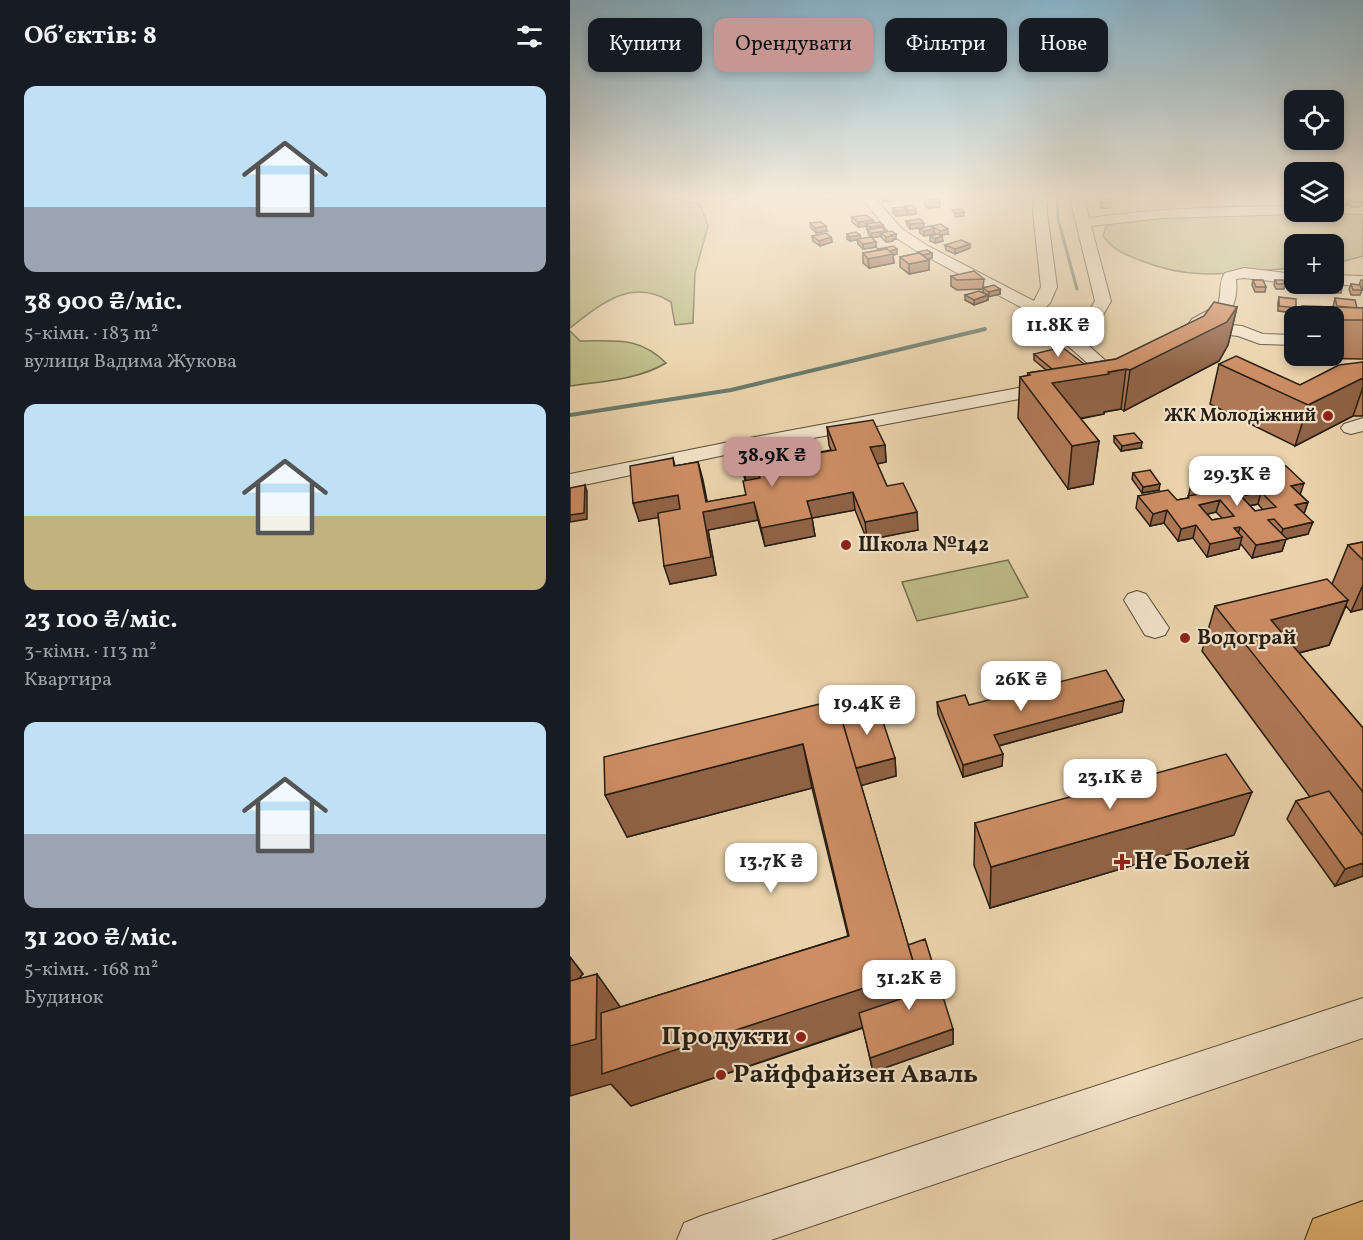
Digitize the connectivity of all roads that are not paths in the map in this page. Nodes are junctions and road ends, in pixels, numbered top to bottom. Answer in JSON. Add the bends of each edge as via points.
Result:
{"nodes":[{"id":1,"x":932,"y":254,"type":"edge"},
{"id":2,"x":1045,"y":254,"type":"edge"},
{"id":3,"x":1092,"y":254,"type":"edge"},
{"id":4,"x":1284,"y":278,"type":"edge"},
{"id":5,"x":1344,"y":280,"type":"edge"},
{"id":6,"x":1363,"y":281,"type":"edge"},
{"id":7,"x":1034,"y":307,"type":"junction"},
{"id":8,"x":1284,"y":340,"type":"edge"},
{"id":9,"x":1078,"y":344,"type":"junction"},
{"id":10,"x":1127,"y":360,"type":"edge"},
{"id":11,"x":1073,"y":384,"type":"edge"},
{"id":12,"x":570,"y":481,"type":"edge"},
{"id":13,"x":1137,"y":600,"type":"dead end"},
{"id":14,"x":1155,"y":628,"type":"dead end"},
{"id":15,"x":1363,"y":1018,"type":"edge"},
{"id":16,"x":1363,"y":1230,"type":"edge"},
{"id":17,"x":701,"y":1240,"type":"edge"},
{"id":18,"x":1334,"y":1240,"type":"edge"}],
"edges":[{"from":1,"to":7,"type":"street"},
{"from":2,"to":7,"type":"street","via":[[1049,287],[1042,303]]},
{"from":3,"to":9,"type":"street","via":[[1102,301]]},
{"from":4,"to":8,"type":"street","via":[[1244,273],[1230,276],[1228,304],[1223,312],[1186,328]]},
{"from":5,"to":6,"type":"street"},
{"from":7,"to":9,"type":"street"},
{"from":9,"to":10,"type":"street","via":[[1100,374]]},
{"from":11,"to":12,"type":"street"},
{"from":13,"to":14,"type":"street"},
{"from":15,"to":17,"type":"street"},
{"from":16,"to":18,"type":"highway"}]}
